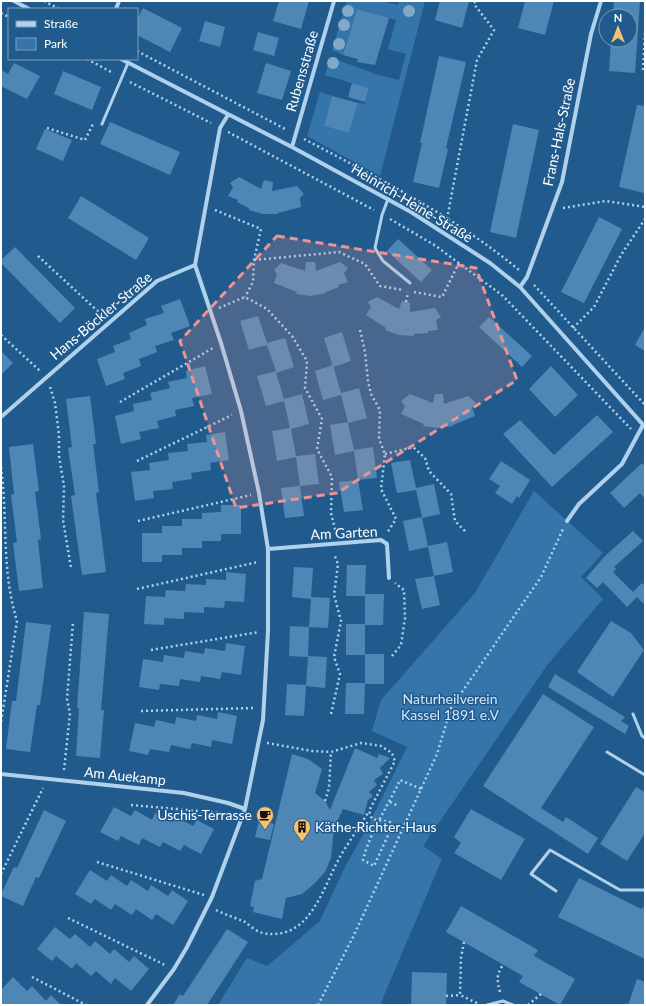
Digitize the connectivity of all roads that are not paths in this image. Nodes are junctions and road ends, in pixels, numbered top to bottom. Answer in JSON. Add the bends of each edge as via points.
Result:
{"nodes":[{"id":1,"x":14,"y":1,"type":"edge"},
{"id":2,"x":334,"y":1,"type":"edge"},
{"id":3,"x":601,"y":1,"type":"edge"},
{"id":4,"x":27,"y":8,"type":"edge"},
{"id":5,"x":123,"y":60,"type":"edge"},
{"id":6,"x":128,"y":63,"type":"junction"},
{"id":7,"x":228,"y":115,"type":"junction"},
{"id":8,"x":102,"y":124,"type":"dead end"},
{"id":9,"x":292,"y":147,"type":"junction"},
{"id":10,"x":388,"y":199,"type":"junction"},
{"id":11,"x":195,"y":265,"type":"junction"},
{"id":12,"x":410,"y":283,"type":"dead end"},
{"id":13,"x":520,"y":288,"type":"junction"},
{"id":14,"x":1,"y":417,"type":"edge"},
{"id":15,"x":644,"y":426,"type":"edge"},
{"id":16,"x":567,"y":522,"type":"road end"},
{"id":17,"x":268,"y":549,"type":"junction"},
{"id":18,"x":388,"y":578,"type":"road end"},
{"id":19,"x":633,"y":714,"type":"dead end"},
{"id":20,"x":645,"y":738,"type":"edge"},
{"id":21,"x":607,"y":752,"type":"dead end"},
{"id":22,"x":1,"y":774,"type":"edge"},
{"id":23,"x":645,"y":775,"type":"edge"},
{"id":24,"x":245,"y":809,"type":"junction"},
{"id":25,"x":645,"y":890,"type":"edge"},
{"id":26,"x":556,"y":891,"type":"dead end"},
{"id":27,"x":146,"y":1005,"type":"edge"},
{"id":28,"x":488,"y":1005,"type":"edge"},
{"id":29,"x":513,"y":1005,"type":"edge"}],
"edges":[{"from":1,"to":4,"type":"street"},
{"from":2,"to":9,"type":"street","name":"Rubensstraße"},
{"from":3,"to":13,"type":"street","name":"Frans-Hals-Straße","via":[[590,34],[562,182],[527,277]]},
{"from":5,"to":6,"type":"street","name":"Heinrich-Heine-Straße"},
{"from":6,"to":7,"type":"street","name":"Heinrich-Heine-Straße"},
{"from":6,"to":8,"type":"lane"},
{"from":7,"to":9,"type":"street","name":"Heinrich-Heine-Straße"},
{"from":7,"to":11,"type":"street","via":[[220,128]]},
{"from":9,"to":10,"type":"street","name":"Heinrich-Heine-Straße"},
{"from":10,"to":12,"type":"lane","via":[[375,248],[383,261]]},
{"from":10,"to":13,"type":"street","name":"Heinrich-Heine-Straße","via":[[490,263]]},
{"from":11,"to":14,"type":"street","name":"Hans-Böckler-Straße","via":[[157,281]]},
{"from":11,"to":17,"type":"street","via":[[222,343],[241,411]]},
{"from":13,"to":15,"type":"street","name":"Heinrich-Heine-Straße"},
{"from":15,"to":16,"type":"street","via":[[622,464],[579,504]]},
{"from":17,"to":18,"type":"street","name":"Am Garten","via":[[381,540],[387,544]]},
{"from":17,"to":24,"type":"street","via":[[268,631],[264,708]]},
{"from":19,"to":20,"type":"lane"},
{"from":21,"to":23,"type":"lane"},
{"from":22,"to":24,"type":"street","name":"Am Auekamp","via":[[184,793]]},
{"from":24,"to":27,"type":"street","via":[[208,906],[174,969]]},
{"from":25,"to":26,"type":"lane","via":[[620,890],[550,850],[531,874]]},
{"from":28,"to":29,"type":"lane","via":[[503,1001]]}]}
